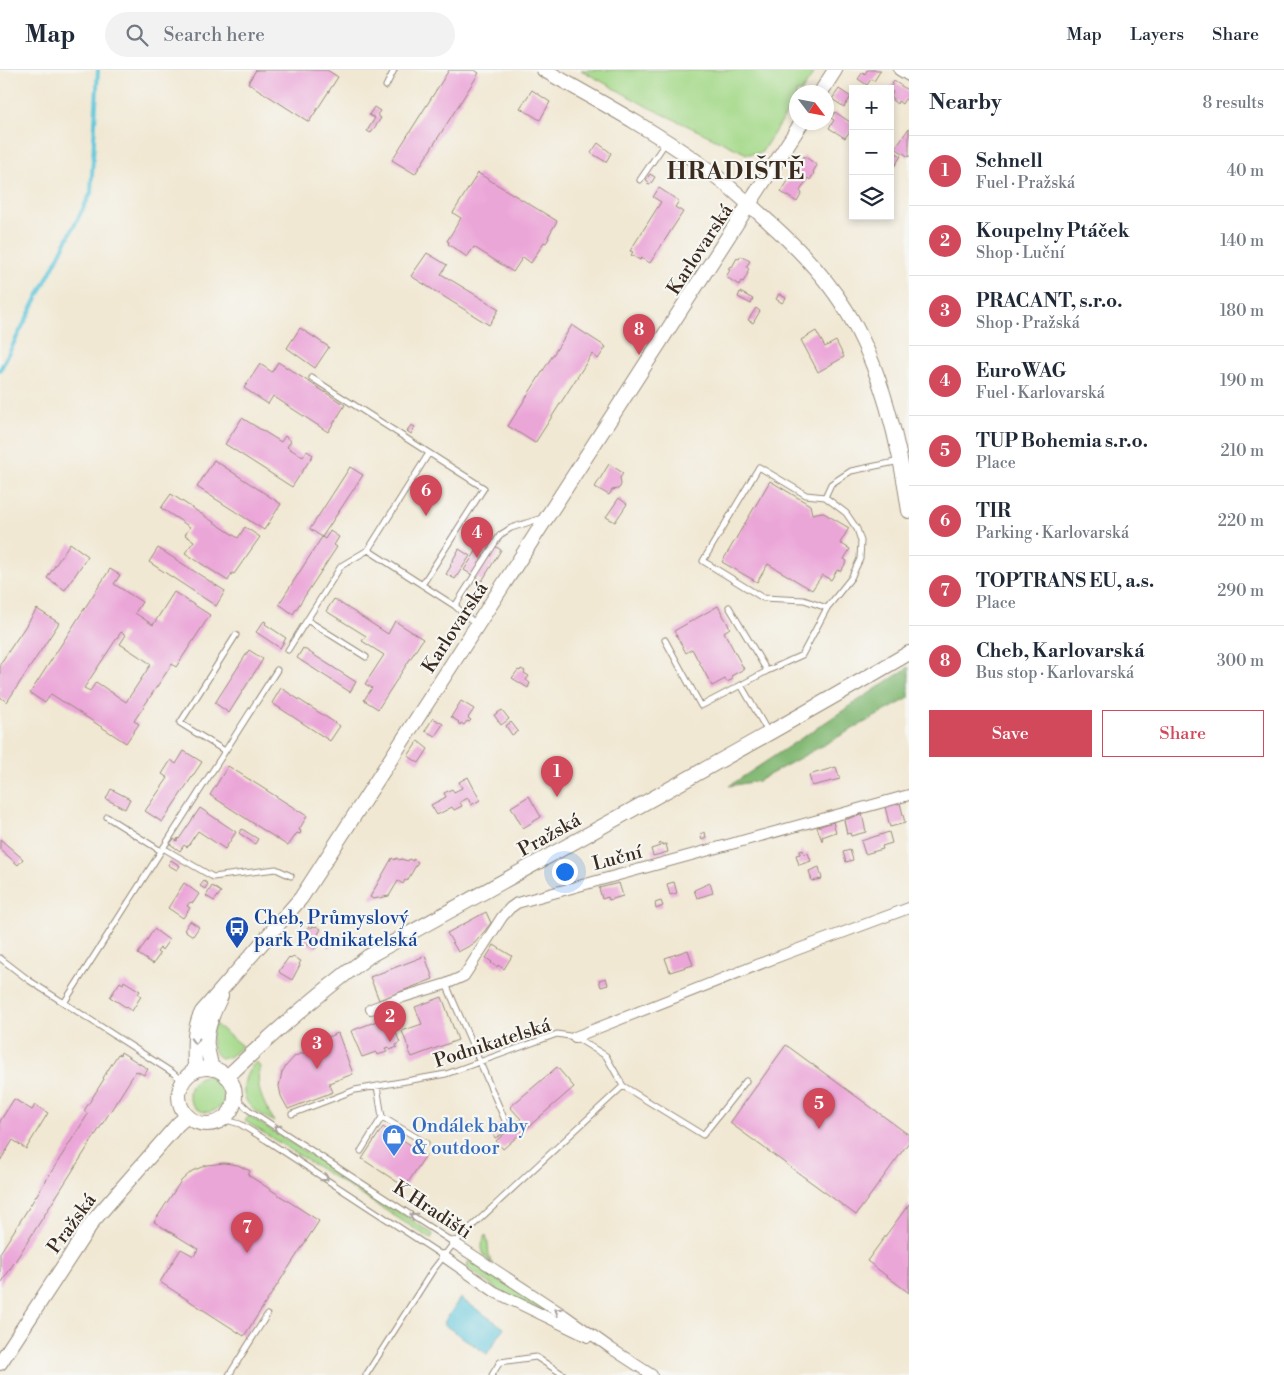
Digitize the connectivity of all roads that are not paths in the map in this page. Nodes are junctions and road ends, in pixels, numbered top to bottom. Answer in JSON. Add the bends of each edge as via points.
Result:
{"nodes":[{"id":1,"x":394,"y":70,"type":"edge"},
{"id":2,"x":544,"y":70,"type":"edge"},
{"id":3,"x":835,"y":70,"type":"edge"},
{"id":4,"x":899,"y":70,"type":"edge"},
{"id":5,"x":909,"y":76,"type":"edge"},
{"id":6,"x":825,"y":85,"type":"edge"},
{"id":7,"x":386,"y":86,"type":"dead end"},
{"id":8,"x":797,"y":130,"type":"edge"},
{"id":9,"x":667,"y":142,"type":"junction"},
{"id":10,"x":640,"y":180,"type":"dead end"},
{"id":11,"x":750,"y":204,"type":"junction"},
{"id":12,"x":312,"y":378,"type":"dead end"},
{"id":13,"x":429,"y":453,"type":"junction"},
{"id":14,"x":900,"y":461,"type":"junction"},
{"id":15,"x":824,"y":497,"type":"junction"},
{"id":16,"x":909,"y":511,"type":"edge"},
{"id":17,"x":548,"y":517,"type":"junction"},
{"id":18,"x":368,"y":550,"type":"junction"},
{"id":19,"x":422,"y":585,"type":"junction"},
{"id":20,"x":455,"y":606,"type":"junction"},
{"id":21,"x":729,"y":607,"type":"dead end"},
{"id":22,"x":827,"y":608,"type":"junction"},
{"id":23,"x":307,"y":620,"type":"junction"},
{"id":24,"x":478,"y":625,"type":"junction"},
{"id":25,"x":236,"y":635,"type":"dead end"},
{"id":26,"x":666,"y":640,"type":"dead end"},
{"id":27,"x":288,"y":650,"type":"dead end"},
{"id":28,"x":909,"y":652,"type":"edge"},
{"id":29,"x":366,"y":657,"type":"dead end"},
{"id":30,"x":277,"y":670,"type":"dead end"},
{"id":31,"x":767,"y":671,"type":"junction"},
{"id":32,"x":741,"y":685,"type":"junction"},
{"id":33,"x":768,"y":733,"type":"junction"},
{"id":34,"x":225,"y":751,"type":"junction"},
{"id":35,"x":909,"y":795,"type":"edge"},
{"id":36,"x":107,"y":817,"type":"dead end"},
{"id":37,"x":162,"y":850,"type":"junction"},
{"id":38,"x":291,"y":876,"type":"dead end"},
{"id":39,"x":909,"y":908,"type":"edge"},
{"id":40,"x":0,"y":958,"type":"edge"},
{"id":41,"x":232,"y":978,"type":"junction"},
{"id":42,"x":446,"y":984,"type":"junction"},
{"id":43,"x":64,"y":1003,"type":"junction"},
{"id":44,"x":371,"y":1008,"type":"dead end"},
{"id":45,"x":575,"y":1037,"type":"junction"},
{"id":46,"x":479,"y":1062,"type":"junction"},
{"id":47,"x":212,"y":1069,"type":"junction"},
{"id":48,"x":195,"y":1071,"type":"junction"},
{"id":49,"x":227,"y":1077,"type":"junction"},
{"id":50,"x":746,"y":1081,"type":"dead end"},
{"id":51,"x":183,"y":1082,"type":"junction"},
{"id":52,"x":377,"y":1086,"type":"junction"},
{"id":53,"x":623,"y":1086,"type":"junction"},
{"id":54,"x":235,"y":1096,"type":"junction"},
{"id":55,"x":292,"y":1114,"type":"dead end"},
{"id":56,"x":187,"y":1116,"type":"junction"},
{"id":57,"x":382,"y":1117,"type":"junction"},
{"id":58,"x":223,"y":1119,"type":"junction"},
{"id":59,"x":507,"y":1125,"type":"dead end"},
{"id":60,"x":426,"y":1143,"type":"dead end"},
{"id":61,"x":361,"y":1152,"type":"dead end"},
{"id":62,"x":454,"y":1243,"type":"junction"},
{"id":63,"x":443,"y":1256,"type":"junction"},
{"id":64,"x":267,"y":1316,"type":"dead end"},
{"id":65,"x":612,"y":1349,"type":"junction"},
{"id":66,"x":0,"y":1363,"type":"edge"},
{"id":67,"x":229,"y":1375,"type":"edge"},
{"id":68,"x":366,"y":1375,"type":"edge"},
{"id":69,"x":492,"y":1375,"type":"edge"},
{"id":70,"x":564,"y":1375,"type":"edge"},
{"id":71,"x":652,"y":1375,"type":"edge"}],
"edges":[{"from":1,"to":7,"type":"lane"},
{"from":2,"to":9,"type":"main road"},
{"from":3,"to":6,"type":"main road"},
{"from":4,"to":5,"type":"street"},
{"from":8,"to":11,"type":"main road","name":"Karlovarská"},
{"from":9,"to":10,"type":"lane"},
{"from":9,"to":11,"type":"main road"},
{"from":11,"to":14,"type":"main road","via":[[812,264],[846,311],[878,380]]},
{"from":11,"to":17,"type":"main road","name":"Karlovarská"},
{"from":12,"to":13,"type":"lane"},
{"from":13,"to":18,"type":"lane"},
{"from":13,"to":19,"type":"lane","via":[[484,488]]},
{"from":14,"to":15,"type":"lane","via":[[851,471],[831,484]]},
{"from":14,"to":16,"type":"main road"},
{"from":15,"to":22,"type":"lane","via":[[846,513],[861,542],[860,558],[851,578]]},
{"from":15,"to":22,"type":"lane","via":[[806,495],[759,467],[703,561],[763,598],[804,600]]},
{"from":17,"to":20,"type":"lane","via":[[511,528],[500,535]]},
{"from":17,"to":24,"type":"main road","name":"Karlovarská"},
{"from":18,"to":19,"type":"lane"},
{"from":18,"to":23,"type":"lane","via":[[341,566]]},
{"from":19,"to":20,"type":"lane"},
{"from":20,"to":24,"type":"lane"},
{"from":21,"to":31,"type":"lane"},
{"from":22,"to":31,"type":"lane","via":[[802,656]]},
{"from":23,"to":27,"type":"lane"},
{"from":23,"to":29,"type":"lane"},
{"from":24,"to":41,"type":"main road","name":"Karlovarská","via":[[301,898]]},
{"from":25,"to":34,"type":"lane","via":[[180,723]]},
{"from":26,"to":32,"type":"lane","via":[[701,706]]},
{"from":28,"to":33,"type":"main road","name":"Pražská"},
{"from":30,"to":34,"type":"lane"},
{"from":31,"to":32,"type":"lane"},
{"from":32,"to":33,"type":"lane"},
{"from":33,"to":49,"type":"main road","name":"Pražská","via":[[369,956],[341,976]]},
{"from":34,"to":37,"type":"lane"},
{"from":35,"to":42,"type":"street","name":"Luční","via":[[517,903],[502,917],[464,976]]},
{"from":36,"to":37,"type":"lane"},
{"from":37,"to":38,"type":"lane","via":[[213,877],[276,868]]},
{"from":37,"to":43,"type":"lane"},
{"from":39,"to":45,"type":"street"},
{"from":40,"to":43,"type":"lane"},
{"from":41,"to":47,"type":"main road","via":[[218,1003],[207,1036]]},
{"from":41,"to":48,"type":"main road","name":"Karlovarská","one_way":true,"via":[[198,1018],[194,1043]]},
{"from":42,"to":44,"type":"street","name":"Luční"},
{"from":42,"to":46,"type":"lane"},
{"from":43,"to":51,"type":"lane"},
{"from":45,"to":46,"type":"lane","name":"Podnikatelská","via":[[557,1034]]},
{"from":45,"to":53,"type":"lane","name":"Podnikatelská","via":[[606,1056]]},
{"from":46,"to":52,"type":"lane","name":"Podnikatelská","via":[[446,1074]]},
{"from":46,"to":59,"type":"lane"},
{"from":47,"to":48,"type":"main road"},
{"from":47,"to":49,"type":"main road"},
{"from":48,"to":51,"type":"main road"},
{"from":49,"to":54,"type":"main road"},
{"from":50,"to":53,"type":"lane","via":[[703,1135]]},
{"from":51,"to":56,"type":"main road","via":[[179,1100]]},
{"from":52,"to":55,"type":"lane","name":"Podnikatelská","via":[[355,1090]]},
{"from":52,"to":57,"type":"lane"},
{"from":53,"to":62,"type":"lane"},
{"from":54,"to":58,"type":"main road","via":[[232,1110]]},
{"from":62,"to":54,"type":"lane","name":"K Hradišti","one_way":true,"via":[[249,1110]]},
{"from":56,"to":58,"type":"main road","via":[[200,1124]]},
{"from":56,"to":66,"type":"main road","name":"Pražská","via":[[93,1221]]},
{"from":57,"to":60,"type":"lane"},
{"from":57,"to":61,"type":"lane"},
{"from":58,"to":63,"type":"lane","name":"K Hradišti","one_way":true,"via":[[240,1124],[266,1140]]},
{"from":62,"to":63,"type":"lane"},
{"from":65,"to":62,"type":"street","name":"K Hradišti","one_way":true},
{"from":63,"to":65,"type":"street","name":"K Hradišti","via":[[496,1292]]},
{"from":63,"to":68,"type":"lane"},
{"from":64,"to":67,"type":"lane"},
{"from":65,"to":71,"type":"street","name":"K Hradišti"},
{"from":69,"to":70,"type":"lane","via":[[500,1362],[536,1357]]}]}
